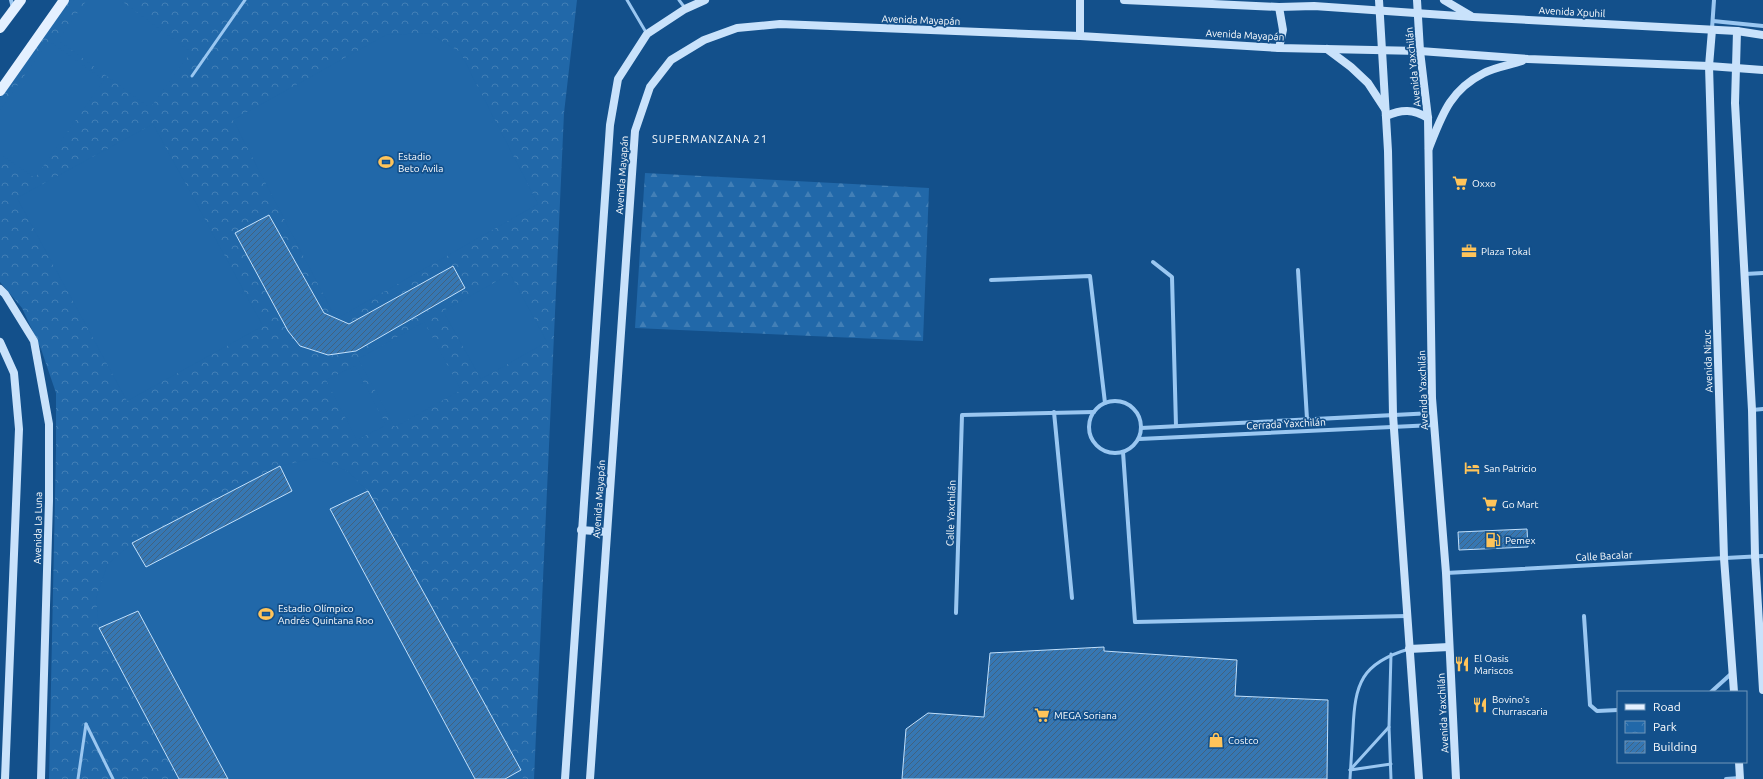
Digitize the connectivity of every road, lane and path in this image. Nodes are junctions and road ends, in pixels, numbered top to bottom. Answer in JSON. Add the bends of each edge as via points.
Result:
{"nodes":[{"id":1,"x":21,"y":0,"type":"edge"},
{"id":2,"x":64,"y":0,"type":"edge"},
{"id":3,"x":245,"y":0,"type":"edge"},
{"id":4,"x":627,"y":0,"type":"edge"},
{"id":5,"x":679,"y":0,"type":"edge"},
{"id":6,"x":705,"y":0,"type":"edge"},
{"id":7,"x":1080,"y":0,"type":"edge"},
{"id":8,"x":1124,"y":0,"type":"edge"},
{"id":9,"x":1325,"y":0,"type":"edge"},
{"id":10,"x":1379,"y":0,"type":"edge"},
{"id":11,"x":1417,"y":0,"type":"edge"},
{"id":12,"x":1444,"y":0,"type":"edge"},
{"id":13,"x":1714,"y":0,"type":"edge"},
{"id":14,"x":12,"y":5,"type":"edge"},
{"id":15,"x":1314,"y":6,"type":"junction"},
{"id":16,"x":1279,"y":7,"type":"junction"},
{"id":17,"x":685,"y":9,"type":"junction"},
{"id":18,"x":1380,"y":11,"type":"junction"},
{"id":19,"x":1418,"y":13,"type":"junction"},
{"id":20,"x":1473,"y":17,"type":"junction"},
{"id":21,"x":1713,"y":21,"type":"junction"},
{"id":22,"x":1763,"y":26,"type":"edge"},
{"id":23,"x":0,"y":28,"type":"edge"},
{"id":24,"x":1712,"y":30,"type":"junction"},
{"id":25,"x":1737,"y":31,"type":"junction"},
{"id":26,"x":647,"y":34,"type":"junction"},
{"id":27,"x":1763,"y":35,"type":"edge"},
{"id":28,"x":1080,"y":36,"type":"junction"},
{"id":29,"x":1279,"y":48,"type":"junction"},
{"id":30,"x":1327,"y":49,"type":"junction"},
{"id":31,"x":1381,"y":51,"type":"junction"},
{"id":32,"x":1420,"y":51,"type":"junction"},
{"id":33,"x":1528,"y":59,"type":"junction"},
{"id":34,"x":1709,"y":66,"type":"junction"},
{"id":35,"x":1735,"y":68,"type":"junction"},
{"id":36,"x":1763,"y":70,"type":"edge"},
{"id":37,"x":192,"y":76,"type":"dead end"},
{"id":38,"x":0,"y":91,"type":"edge"},
{"id":39,"x":1386,"y":113,"type":"junction"},
{"id":40,"x":1428,"y":118,"type":"junction"},
{"id":41,"x":1428,"y":152,"type":"junction"},
{"id":42,"x":1153,"y":262,"type":"dead end"},
{"id":43,"x":1298,"y":270,"type":"dead end"},
{"id":44,"x":1763,"y":273,"type":"edge"},
{"id":45,"x":1745,"y":274,"type":"junction"},
{"id":46,"x":991,"y":280,"type":"dead end"},
{"id":47,"x":2,"y":293,"type":"edge"},
{"id":48,"x":0,"y":342,"type":"edge"},
{"id":49,"x":1105,"y":403,"type":"junction"},
{"id":50,"x":1763,"y":409,"type":"edge"},
{"id":51,"x":1752,"y":410,"type":"junction"},
{"id":52,"x":1054,"y":412,"type":"junction"},
{"id":53,"x":1094,"y":412,"type":"junction"},
{"id":54,"x":1433,"y":413,"type":"junction"},
{"id":55,"x":1393,"y":415,"type":"junction"},
{"id":56,"x":1307,"y":419,"type":"junction"},
{"id":57,"x":1434,"y":425,"type":"junction"},
{"id":58,"x":1176,"y":426,"type":"junction"},
{"id":59,"x":1394,"y":427,"type":"junction"},
{"id":60,"x":1142,"y":428,"type":"junction"},
{"id":61,"x":1139,"y":439,"type":"junction"},
{"id":62,"x":1122,"y":452,"type":"junction"},
{"id":63,"x":581,"y":530,"type":"junction"},
{"id":64,"x":607,"y":532,"type":"junction"},
{"id":65,"x":1759,"y":556,"type":"edge"},
{"id":66,"x":1724,"y":558,"type":"junction"},
{"id":67,"x":1446,"y":573,"type":"junction"},
{"id":68,"x":1072,"y":598,"type":"dead end"},
{"id":69,"x":956,"y":612,"type":"dead end"},
{"id":70,"x":1407,"y":616,"type":"junction"},
{"id":71,"x":1584,"y":616,"type":"dead end"},
{"id":72,"x":1449,"y":647,"type":"junction"},
{"id":73,"x":1409,"y":649,"type":"junction"},
{"id":74,"x":1391,"y":654,"type":"junction"},
{"id":75,"x":1732,"y":673,"type":"junction"},
{"id":76,"x":1763,"y":690,"type":"edge"},
{"id":77,"x":1712,"y":691,"type":"edge"},
{"id":78,"x":1734,"y":691,"type":"edge"},
{"id":79,"x":1617,"y":710,"type":"edge"},
{"id":80,"x":1389,"y":727,"type":"junction"},
{"id":81,"x":4,"y":729,"type":"edge"},
{"id":82,"x":1739,"y":763,"type":"edge"},
{"id":83,"x":1391,"y":764,"type":"junction"},
{"id":84,"x":1350,"y":770,"type":"junction"},
{"id":85,"x":5,"y":779,"type":"edge"},
{"id":86,"x":41,"y":779,"type":"edge"},
{"id":87,"x":78,"y":779,"type":"edge"},
{"id":88,"x":113,"y":779,"type":"edge"},
{"id":89,"x":565,"y":779,"type":"edge"},
{"id":90,"x":590,"y":779,"type":"edge"},
{"id":91,"x":1350,"y":779,"type":"edge"},
{"id":92,"x":1391,"y":779,"type":"edge"},
{"id":93,"x":1419,"y":779,"type":"edge"},
{"id":94,"x":1456,"y":779,"type":"edge"},
{"id":95,"x":1726,"y":779,"type":"edge"},
{"id":96,"x":1740,"y":779,"type":"edge"}],
"edges":[{"from":1,"to":14,"type":"main road"},
{"from":2,"to":38,"type":"main road"},
{"from":3,"to":37,"type":"lane"},
{"from":4,"to":26,"type":"lane"},
{"from":5,"to":17,"type":"lane"},
{"from":6,"to":17,"type":"street","name":"Avenida Mayapán"},
{"from":7,"to":28,"type":"street"},
{"from":8,"to":16,"type":"street"},
{"from":9,"to":15,"type":"street"},
{"from":10,"to":18,"type":"street"},
{"from":11,"to":19,"type":"street","name":"Avenida Yaxchilán"},
{"from":12,"to":20,"type":"street"},
{"from":13,"to":21,"type":"street"},
{"from":14,"to":23,"type":"main road"},
{"from":15,"to":16,"type":"street"},
{"from":15,"to":18,"type":"street"},
{"from":16,"to":29,"type":"street","via":[[1282,30]]},
{"from":17,"to":26,"type":"street","name":"Avenida Mayapán"},
{"from":18,"to":19,"type":"street","name":"Avenida Xpuhil"},
{"from":18,"to":31,"type":"street"},
{"from":19,"to":20,"type":"street","name":"Avenida Xpuhil"},
{"from":19,"to":32,"type":"street","name":"Avenida Yaxchilán"},
{"from":20,"to":24,"type":"street","name":"Avenida Xpuhil"},
{"from":21,"to":22,"type":"street"},
{"from":21,"to":24,"type":"street"},
{"from":24,"to":25,"type":"street","name":"Avenida Xpuhil"},
{"from":24,"to":34,"type":"street","name":"Avenida Nizuc"},
{"from":25,"to":27,"type":"street","name":"Avenida Xpuhil"},
{"from":25,"to":35,"type":"street"},
{"from":26,"to":63,"type":"street","name":"Avenida Mayapán","via":[[618,79],[610,125]]},
{"from":28,"to":29,"type":"street","name":"Avenida Mayapán"},
{"from":28,"to":64,"type":"street","name":"Avenida Mayapán","via":[[780,24],[737,28],[704,40],[671,60],[650,87],[635,131]]},
{"from":29,"to":30,"type":"street","name":"Avenida Mayapán"},
{"from":30,"to":31,"type":"street","name":"Avenida Mayapán"},
{"from":30,"to":39,"type":"street","via":[[1368,83]]},
{"from":31,"to":32,"type":"street"},
{"from":31,"to":39,"type":"street"},
{"from":32,"to":33,"type":"street"},
{"from":32,"to":40,"type":"street","name":"Avenida Yaxchilán"},
{"from":33,"to":34,"type":"street"},
{"from":33,"to":41,"type":"street","via":[[1484,72],[1460,89],[1444,111]]},
{"from":34,"to":35,"type":"street"},
{"from":34,"to":66,"type":"street","name":"Avenida Nizuc"},
{"from":35,"to":36,"type":"street"},
{"from":35,"to":45,"type":"street"},
{"from":39,"to":40,"type":"street","via":[[1408,110]]},
{"from":39,"to":55,"type":"street"},
{"from":40,"to":41,"type":"street","name":"Avenida Yaxchilán"},
{"from":41,"to":54,"type":"street","name":"Avenida Yaxchilán"},
{"from":42,"to":58,"type":"street","via":[[1172,277]]},
{"from":43,"to":56,"type":"street"},
{"from":44,"to":45,"type":"street"},
{"from":45,"to":51,"type":"street"},
{"from":46,"to":49,"type":"street","via":[[1090,276]]},
{"from":47,"to":86,"type":"street","name":"Avenida La Luna","via":[[34,341],[49,424]]},
{"from":48,"to":81,"type":"street","via":[[14,373],[19,429]]},
{"from":49,"to":53,"type":"street"},
{"from":49,"to":60,"type":"street","via":[[1125,403],[1134,409],[1140,418]]},
{"from":50,"to":51,"type":"street"},
{"from":51,"to":65,"type":"street"},
{"from":52,"to":53,"type":"street"},
{"from":52,"to":68,"type":"street"},
{"from":52,"to":69,"type":"street","name":"Calle Yaxchilán","via":[[962,415]]},
{"from":53,"to":62,"type":"street","via":[[1089,424],[1090,436],[1094,442],[1110,453]]},
{"from":54,"to":55,"type":"street","name":"Cerrada Yaxchilán"},
{"from":54,"to":57,"type":"street","name":"Avenida Yaxchilán"},
{"from":55,"to":56,"type":"street","name":"Cerrada Yaxchilán"},
{"from":55,"to":59,"type":"street"},
{"from":56,"to":58,"type":"street","name":"Cerrada Yaxchilán"},
{"from":57,"to":59,"type":"street","name":"Cerrada Yaxchilán"},
{"from":57,"to":67,"type":"street","name":"Avenida Yaxchilán"},
{"from":58,"to":60,"type":"street","name":"Cerrada Yaxchilán"},
{"from":59,"to":61,"type":"street","name":"Cerrada Yaxchilán"},
{"from":59,"to":70,"type":"street"},
{"from":60,"to":61,"type":"street"},
{"from":61,"to":62,"type":"street","via":[[1132,447]]},
{"from":62,"to":70,"type":"street","via":[[1134,622]]},
{"from":63,"to":64,"type":"street"},
{"from":63,"to":89,"type":"street","name":"Avenida Mayapán"},
{"from":64,"to":90,"type":"street","name":"Avenida Mayapán"},
{"from":65,"to":66,"type":"street","name":"Calle Bacalar"},
{"from":65,"to":76,"type":"street"},
{"from":66,"to":67,"type":"street","name":"Calle Bacalar"},
{"from":66,"to":75,"type":"street","name":"Avenida Nizuc"},
{"from":67,"to":72,"type":"street","name":"Avenida Yaxchilán"},
{"from":70,"to":73,"type":"street"},
{"from":71,"to":79,"type":"street","via":[[1590,705],[1597,711]]},
{"from":72,"to":73,"type":"street"},
{"from":72,"to":94,"type":"street","name":"Avenida Yaxchilán"},
{"from":73,"to":74,"type":"lane"},
{"from":73,"to":93,"type":"street"},
{"from":74,"to":80,"type":"lane"},
{"from":74,"to":84,"type":"lane","via":[[1368,672],[1358,687],[1354,702]]},
{"from":75,"to":77,"type":"street"},
{"from":75,"to":78,"type":"street","name":"Avenida Nizuc"},
{"from":80,"to":83,"type":"lane"},
{"from":80,"to":84,"type":"lane"},
{"from":81,"to":85,"type":"street"},
{"from":82,"to":96,"type":"street"},
{"from":83,"to":84,"type":"lane"},
{"from":83,"to":92,"type":"lane"},
{"from":84,"to":91,"type":"lane"},
{"from":87,"to":88,"type":"lane","via":[[86,724]]},
{"from":95,"to":96,"type":"street"}]}
